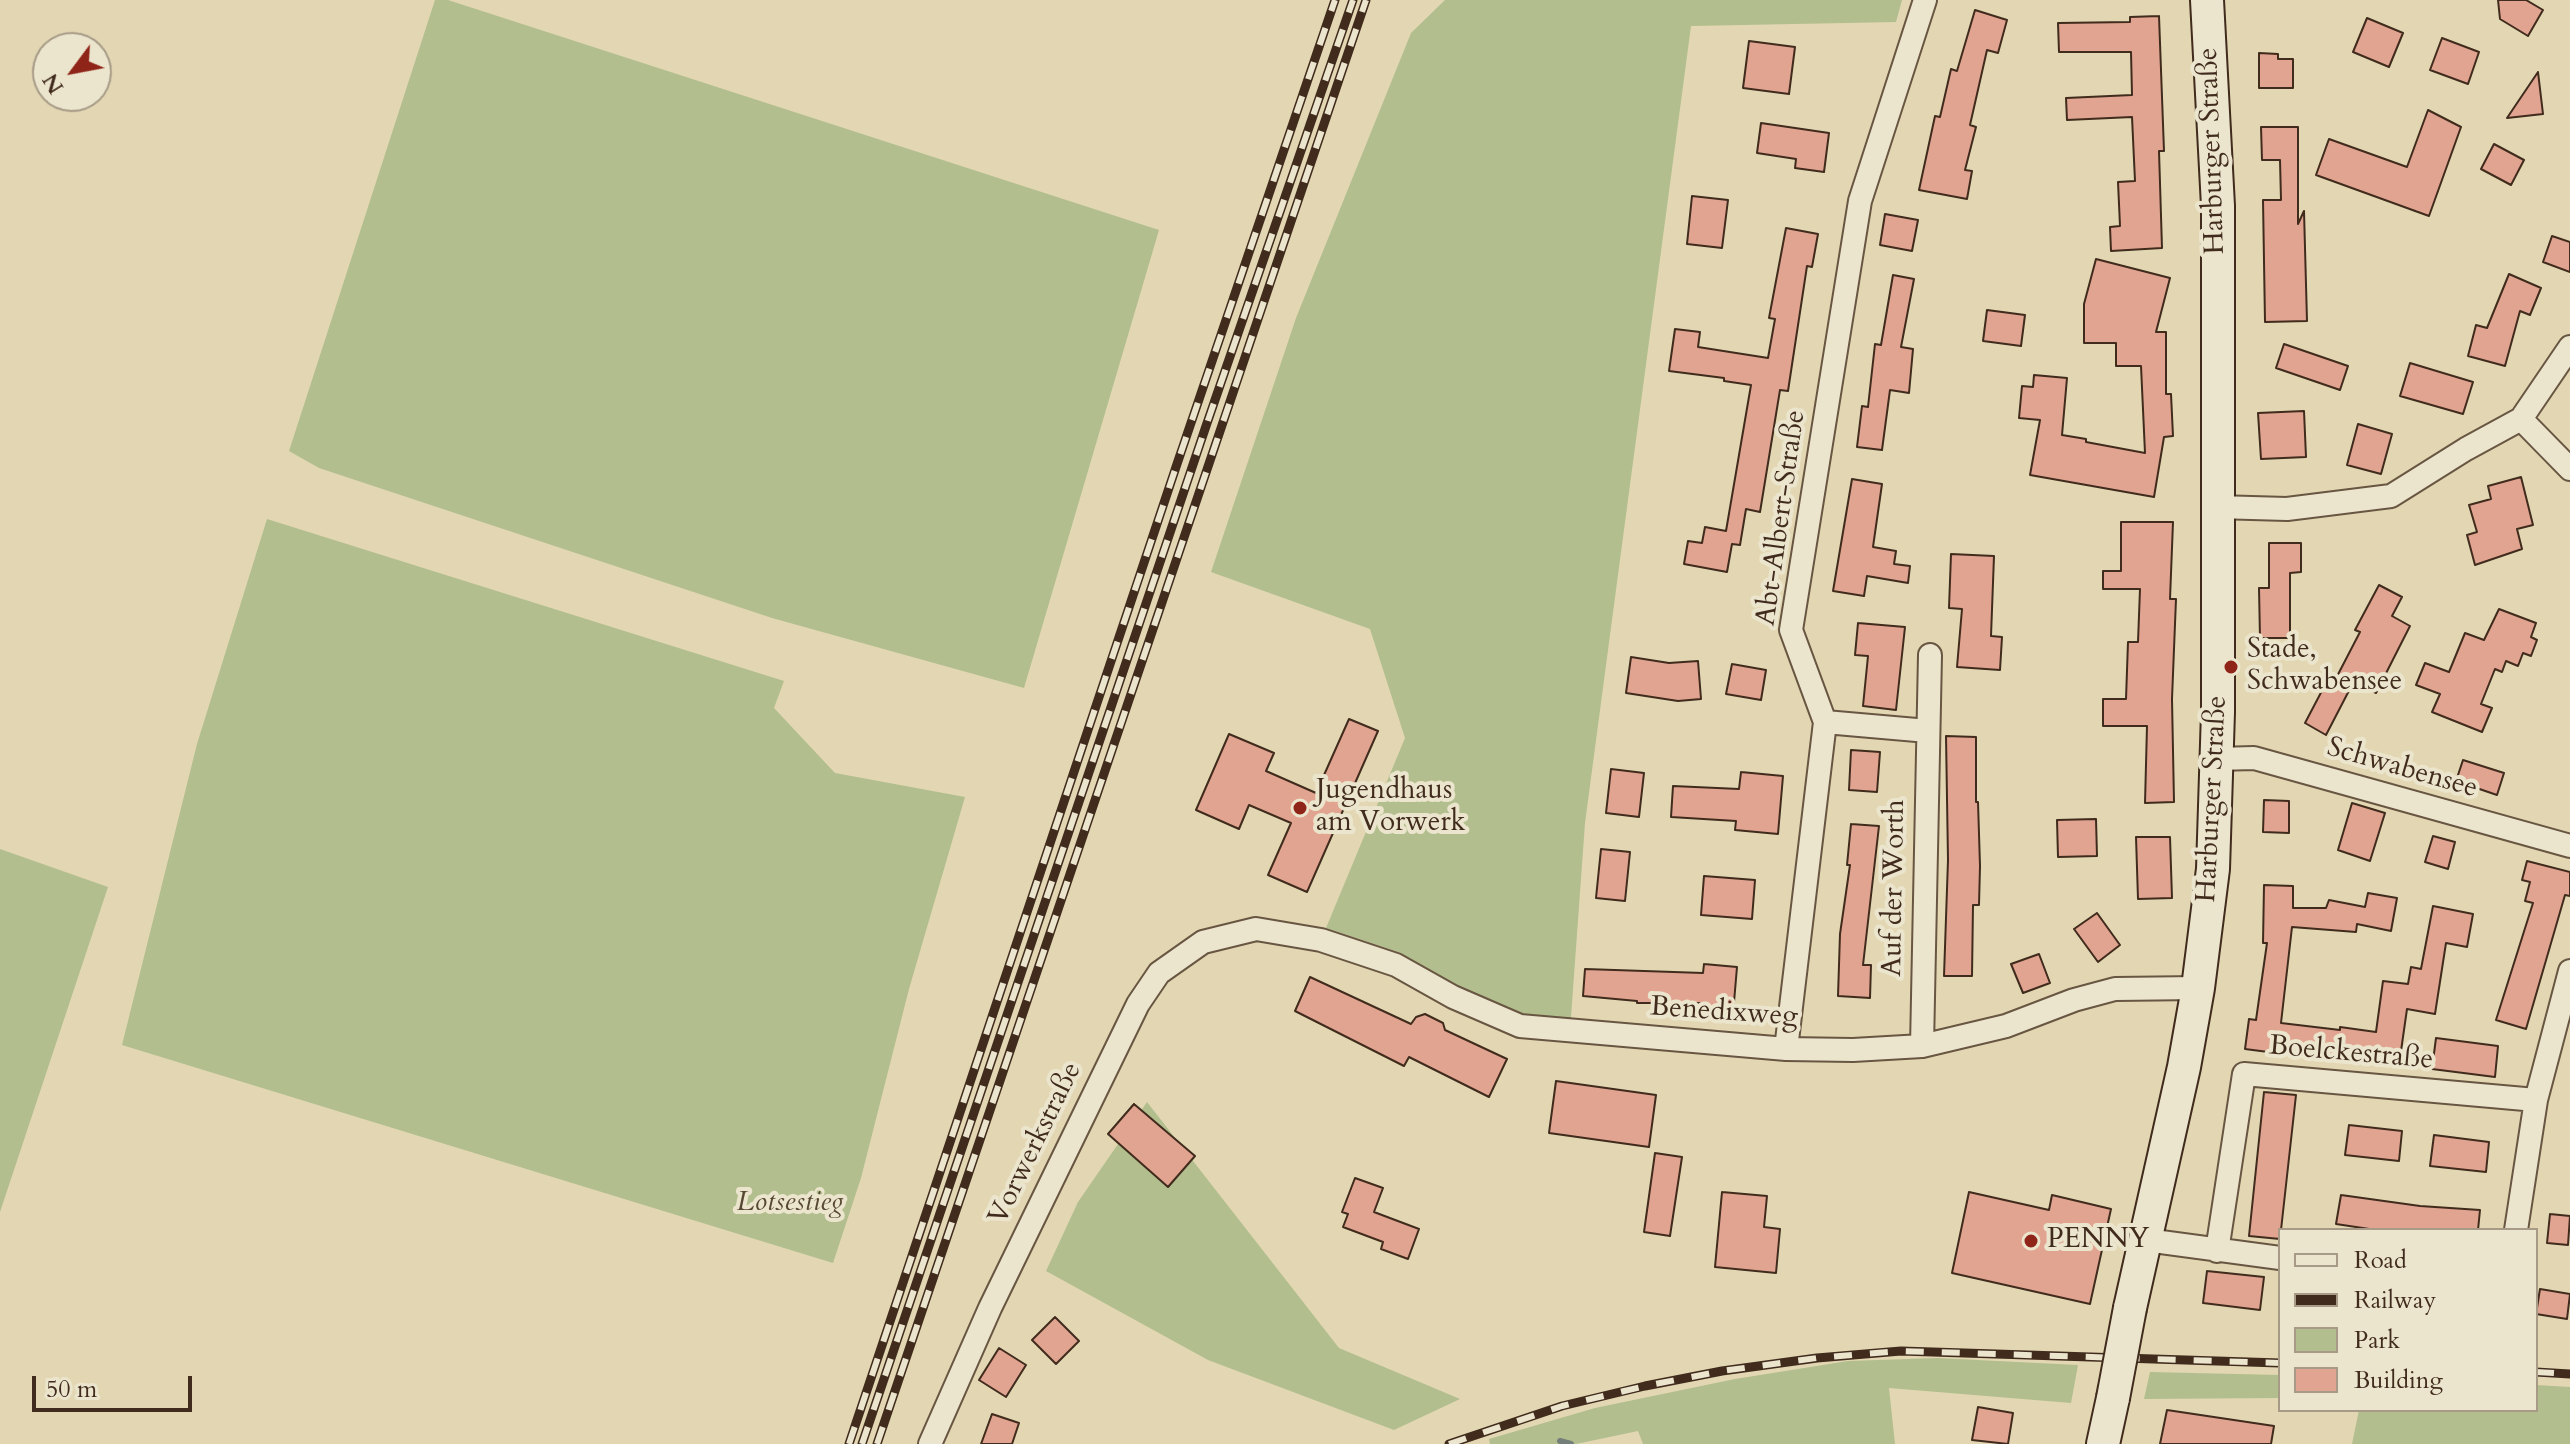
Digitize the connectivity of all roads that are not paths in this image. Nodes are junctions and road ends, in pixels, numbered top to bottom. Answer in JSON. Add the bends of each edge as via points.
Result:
{"nodes":[{"id":1,"x":1925,"y":0,"type":"edge"},
{"id":2,"x":2207,"y":0,"type":"edge"},
{"id":3,"x":2570,"y":347,"type":"edge"},
{"id":4,"x":2521,"y":419,"type":"junction"},
{"id":5,"x":2570,"y":469,"type":"edge"},
{"id":6,"x":2216,"y":507,"type":"junction"},
{"id":7,"x":1930,"y":655,"type":"dead end"},
{"id":8,"x":1825,"y":722,"type":"junction"},
{"id":9,"x":1928,"y":731,"type":"junction"},
{"id":10,"x":2216,"y":759,"type":"junction"},
{"id":11,"x":2570,"y":846,"type":"edge"},
{"id":12,"x":1256,"y":929,"type":"joint"},
{"id":13,"x":2570,"y":971,"type":"edge"},
{"id":14,"x":2198,"y":988,"type":"junction"},
{"id":15,"x":1922,"y":1046,"type":"junction"},
{"id":16,"x":1786,"y":1049,"type":"junction"},
{"id":17,"x":2536,"y":1100,"type":"junction"},
{"id":18,"x":2516,"y":1228,"type":"edge"},
{"id":19,"x":2146,"y":1240,"type":"junction"},
{"id":20,"x":2217,"y":1251,"type":"junction"},
{"id":21,"x":2278,"y":1258,"type":"edge"},
{"id":22,"x":930,"y":1444,"type":"edge"},
{"id":23,"x":2103,"y":1444,"type":"edge"}],
"edges":[{"from":1,"to":8,"type":"street","name":"Abt-Albert-Straße","via":[[1860,201],[1791,630]]},
{"from":2,"to":6,"type":"main road","name":"Harburger Straße","via":[[2218,206]]},
{"from":3,"to":4,"type":"street"},
{"from":4,"to":5,"type":"street"},
{"from":4,"to":6,"type":"street","via":[[2391,496],[2287,509]]},
{"from":6,"to":10,"type":"main road","name":"Harburger Straße"},
{"from":7,"to":9,"type":"street","name":"Auf der Worth"},
{"from":8,"to":9,"type":"street"},
{"from":8,"to":16,"type":"street","name":"Abt-Albert-Straße"},
{"from":9,"to":15,"type":"street","name":"Auf der Worth"},
{"from":10,"to":11,"type":"street","name":"Schwabensee","via":[[2254,758]]},
{"from":10,"to":14,"type":"main road","name":"Harburger Straße","via":[[2213,869]]},
{"from":12,"to":16,"type":"street","name":"Benedixweg","via":[[1321,940],[1396,965],[1520,1026]]},
{"from":12,"to":22,"type":"street","name":"Vorwerkstraße","via":[[1203,942],[1159,973],[1138,1004]]},
{"from":13,"to":17,"type":"street"},
{"from":14,"to":15,"type":"street","name":"Benedixweg","via":[[2115,989],[2006,1026]]},
{"from":14,"to":19,"type":"main road","name":"Harburger Straße"},
{"from":15,"to":16,"type":"street","name":"Benedixweg"},
{"from":17,"to":18,"type":"street"},
{"from":17,"to":20,"type":"street","name":"Boelckestraße","via":[[2244,1074]]},
{"from":19,"to":20,"type":"street"},
{"from":19,"to":23,"type":"main road","name":"Harburger Straße","bridge":true},
{"from":20,"to":21,"type":"street"}]}
